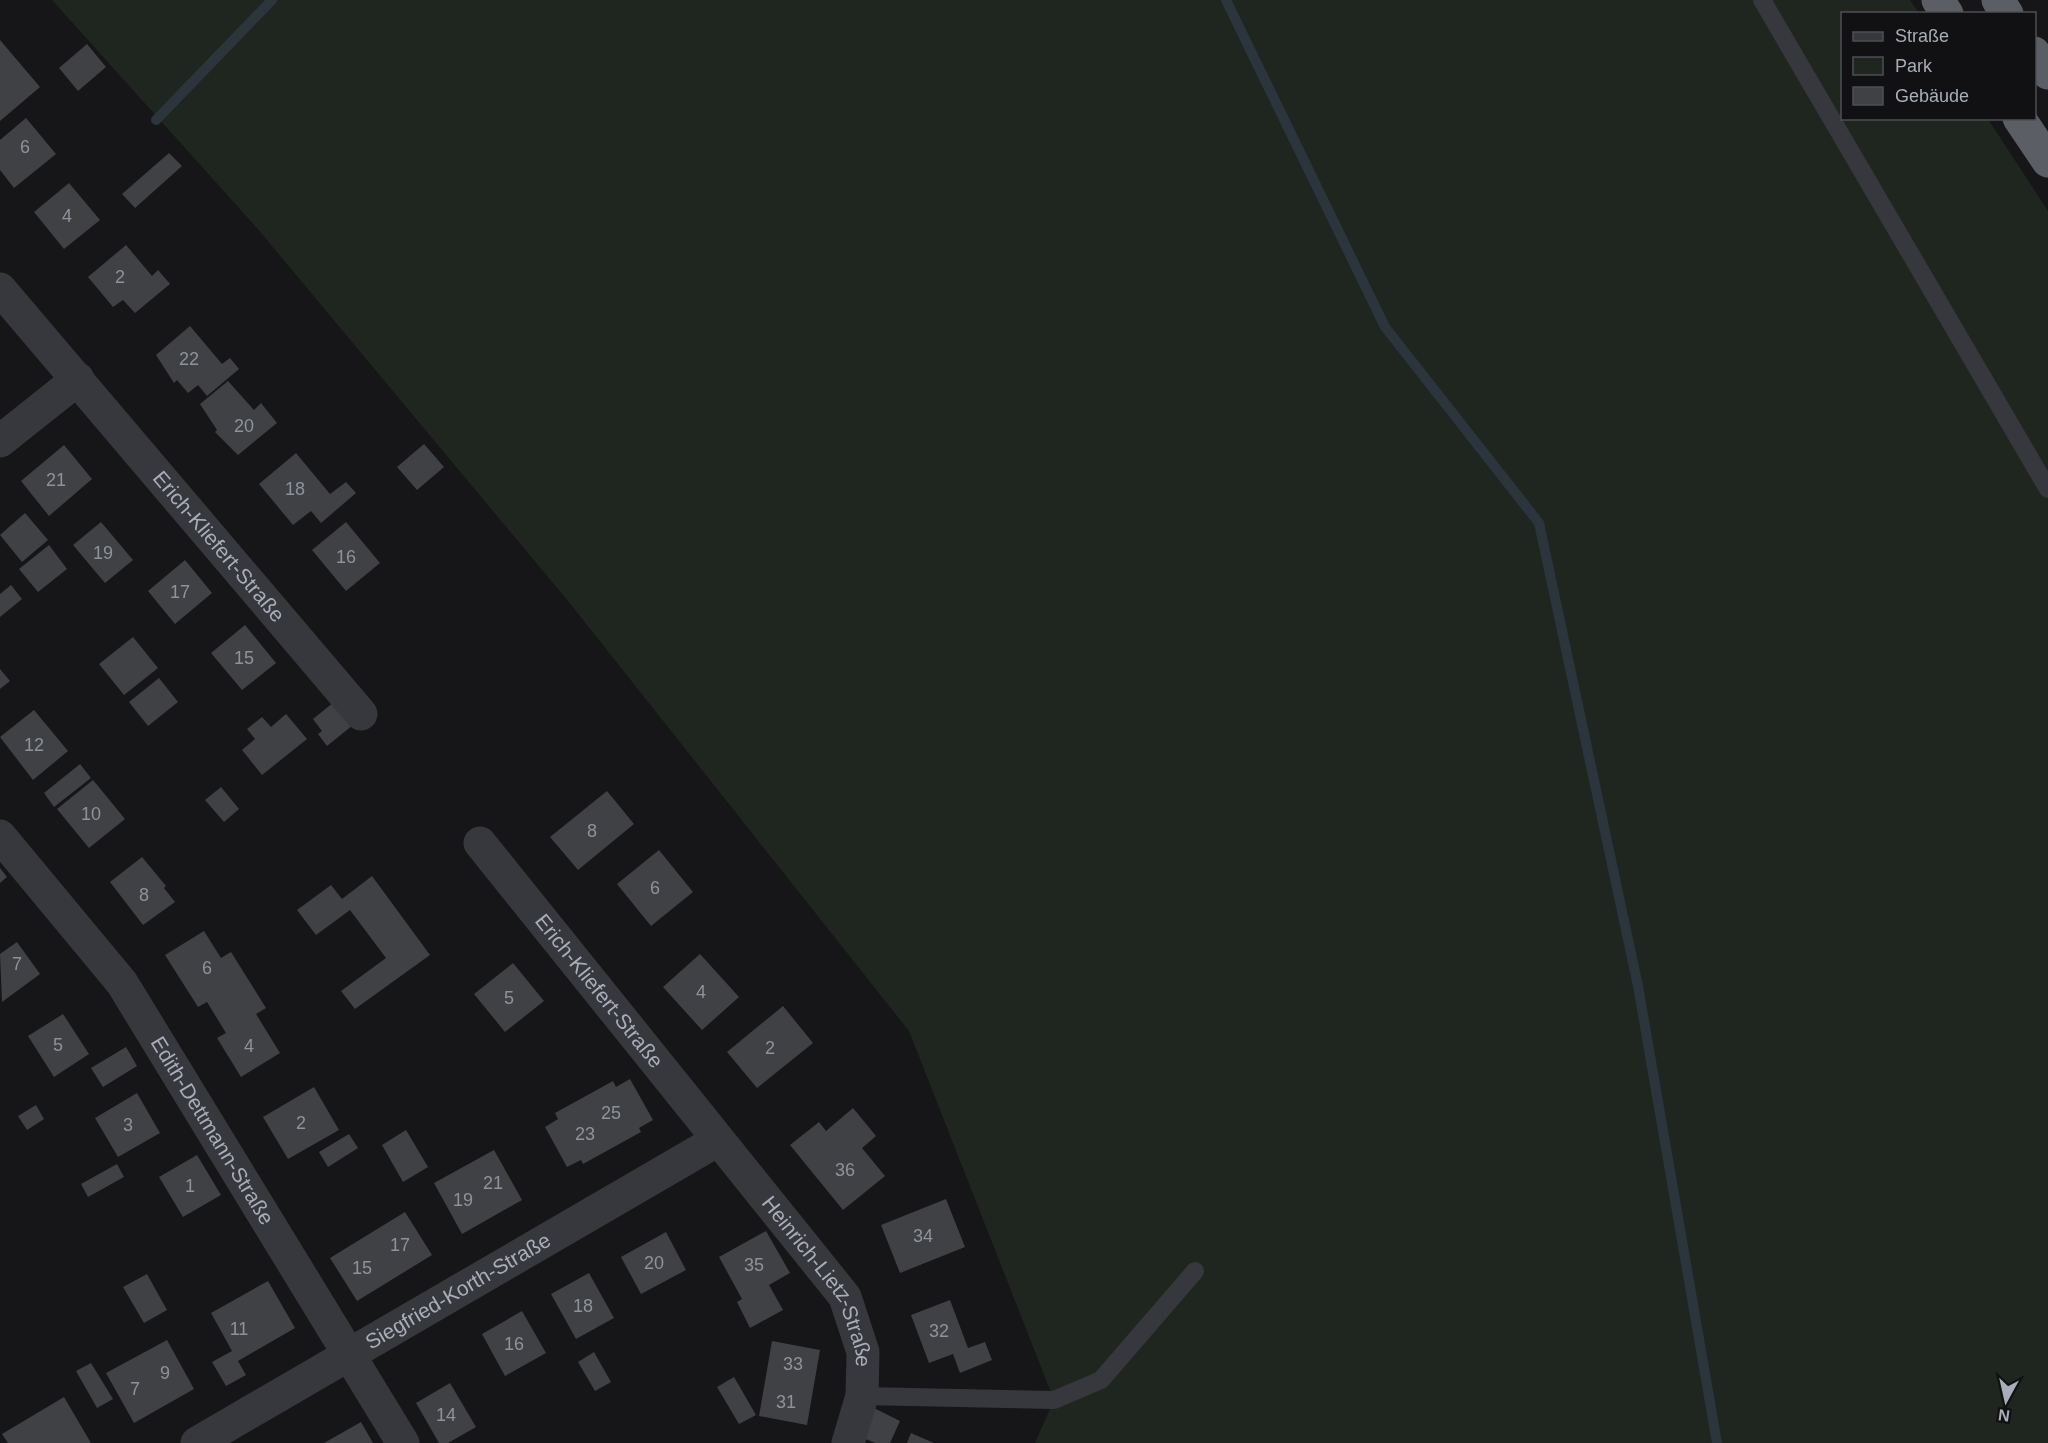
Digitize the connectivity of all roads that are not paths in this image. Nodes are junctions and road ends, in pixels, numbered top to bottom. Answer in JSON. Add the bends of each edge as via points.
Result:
{"nodes":[{"id":1,"x":1762,"y":0,"type":"edge"},
{"id":2,"x":2036,"y":56,"type":"edge"},
{"id":3,"x":2048,"y":73,"type":"edge"},
{"id":4,"x":2020,"y":120,"type":"edge"},
{"id":5,"x":2048,"y":162,"type":"edge"},
{"id":6,"x":0,"y":290,"type":"edge"},
{"id":7,"x":78,"y":379,"type":"junction"},
{"id":8,"x":0,"y":441,"type":"edge"},
{"id":9,"x":2048,"y":489,"type":"edge"},
{"id":10,"x":361,"y":714,"type":"dead end"},
{"id":11,"x":0,"y":836,"type":"edge"},
{"id":12,"x":480,"y":843,"type":"dead end"},
{"id":13,"x":718,"y":1140,"type":"junction"},
{"id":14,"x":1195,"y":1271,"type":"dead end"},
{"id":15,"x":351,"y":1355,"type":"junction"},
{"id":16,"x":862,"y":1396,"type":"junction"},
{"id":17,"x":197,"y":1443,"type":"edge"},
{"id":18,"x":403,"y":1443,"type":"edge"},
{"id":19,"x":848,"y":1443,"type":"edge"}],
"edges":[{"from":1,"to":9,"type":"lane"},
{"from":2,"to":3,"type":"highway"},
{"from":4,"to":5,"type":"highway"},
{"from":6,"to":7,"type":"street","name":"Erich-Kliefert-Straße"},
{"from":7,"to":8,"type":"street"},
{"from":7,"to":10,"type":"street","name":"Erich-Kliefert-Straße"},
{"from":11,"to":15,"type":"street","name":"Edith-Dettmann-Straße","via":[[122,983]]},
{"from":12,"to":13,"type":"street","name":"Erich-Kliefert-Straße"},
{"from":13,"to":15,"type":"street","name":"Siegfried-Korth-Straße"},
{"from":13,"to":16,"type":"street","name":"Heinrich-Lietz-Straße","via":[[845,1297],[863,1352]]},
{"from":14,"to":16,"type":"lane","via":[[1101,1380],[1054,1400]]},
{"from":15,"to":17,"type":"street","name":"Siegfried-Korth-Straße"},
{"from":15,"to":18,"type":"street","name":"Edith-Dettmann-Straße"},
{"from":16,"to":19,"type":"street","name":"Heinrich-Lietz-Straße"}]}
